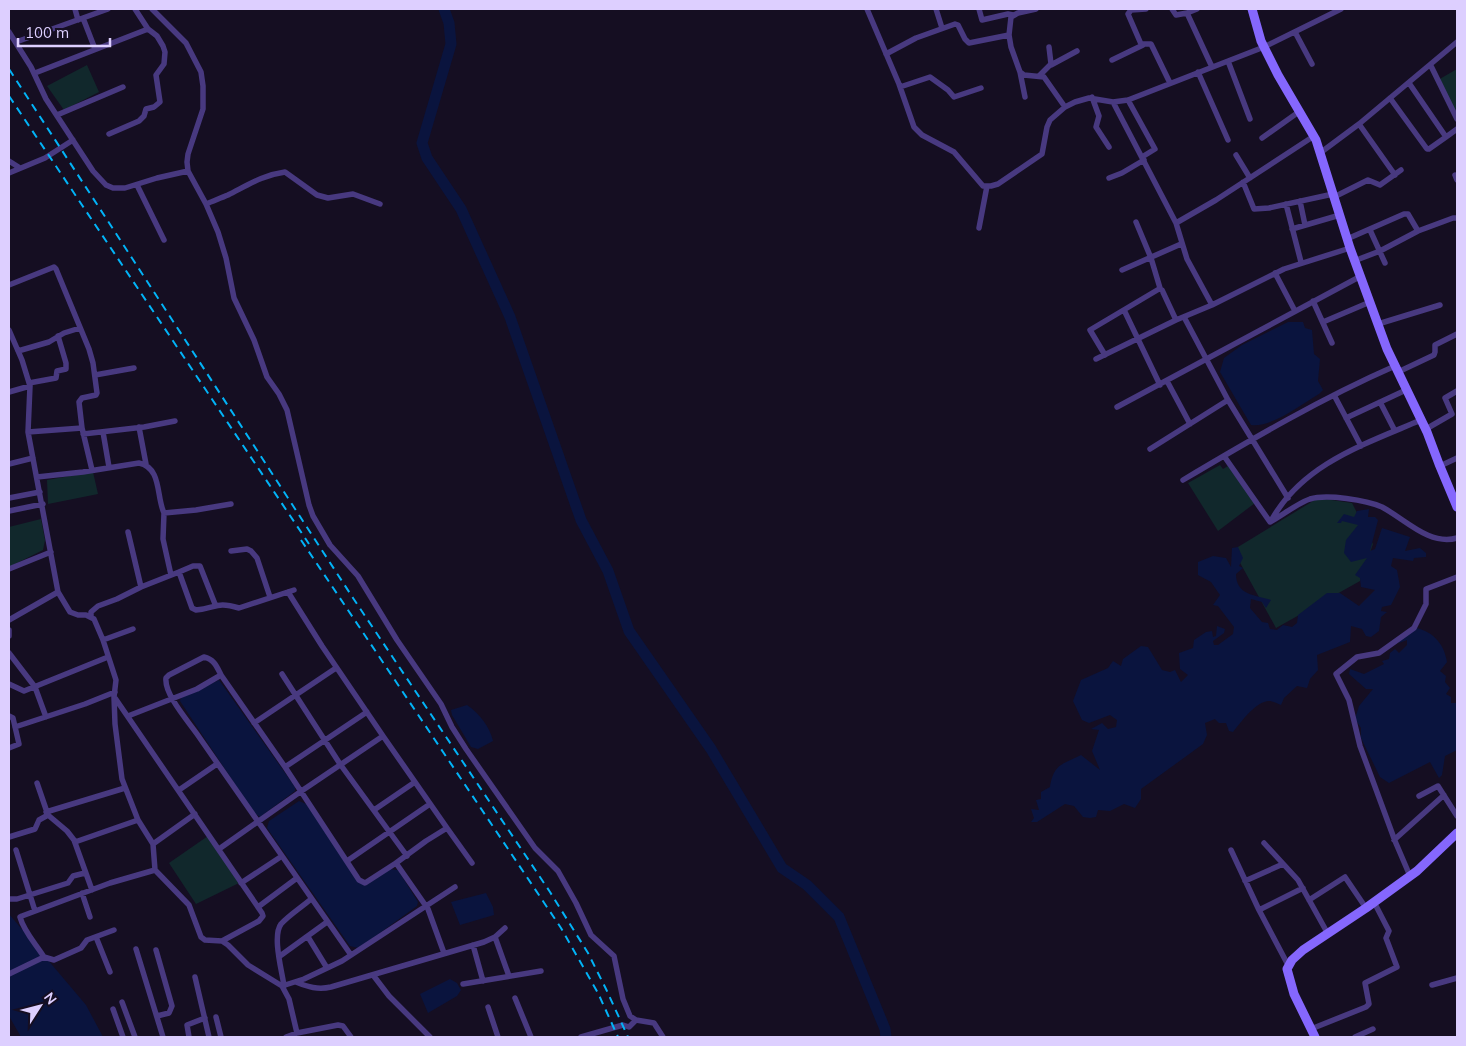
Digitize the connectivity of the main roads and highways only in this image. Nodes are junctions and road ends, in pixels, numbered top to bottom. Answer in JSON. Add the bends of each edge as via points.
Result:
{"nodes":[{"id":1,"x":1252,"y":9,"type":"edge"},
{"id":2,"x":1454,"y":492,"type":"edge"},
{"id":3,"x":1457,"y":507,"type":"edge"},
{"id":4,"x":1457,"y":833,"type":"edge"},
{"id":5,"x":1313,"y":1033,"type":"edge"}],
"edges":[{"from":1,"to":2,"type":"main road","via":[[1264,47],[1314,136],[1348,244],[1378,324]]},
{"from":2,"to":3,"type":"main road"},
{"from":4,"to":5,"type":"main road","via":[[1410,876],[1303,950],[1288,965],[1294,994]]}]}
